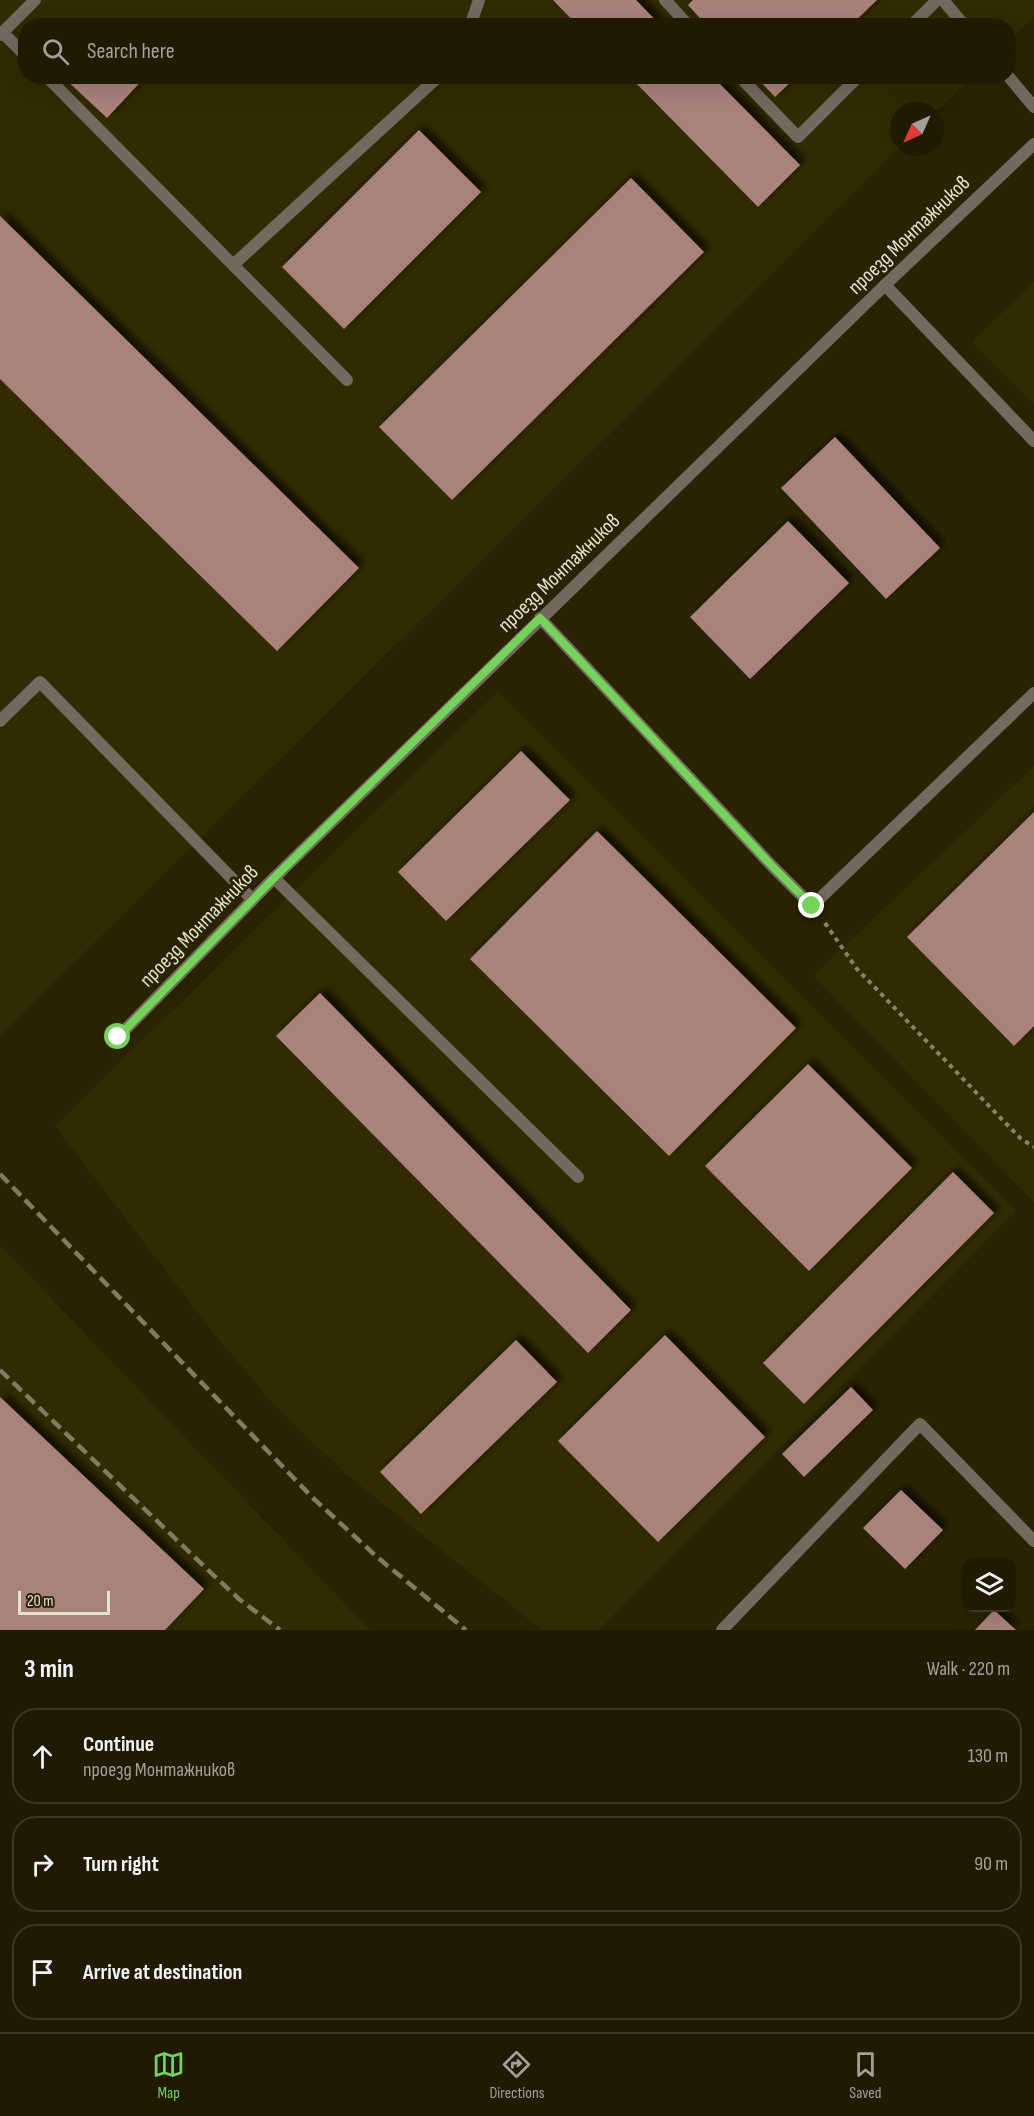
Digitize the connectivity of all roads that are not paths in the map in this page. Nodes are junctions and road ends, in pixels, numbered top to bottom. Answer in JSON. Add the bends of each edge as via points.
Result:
{"nodes":[{"id":1,"x":35,"y":0,"type":"edge"},
{"id":2,"x":479,"y":0,"type":"edge"},
{"id":3,"x":665,"y":0,"type":"edge"},
{"id":4,"x":937,"y":0,"type":"edge"},
{"id":5,"x":943,"y":0,"type":"edge"},
{"id":6,"x":473,"y":18,"type":"edge"},
{"id":7,"x":682,"y":18,"type":"edge"},
{"id":8,"x":919,"y":18,"type":"edge"},
{"id":9,"x":958,"y":18,"type":"edge"},
{"id":10,"x":1,"y":34,"type":"edge"},
{"id":11,"x":18,"y":49,"type":"edge"},
{"id":12,"x":54,"y":84,"type":"edge"},
{"id":13,"x":430,"y":84,"type":"edge"},
{"id":14,"x":747,"y":84,"type":"edge"},
{"id":15,"x":851,"y":84,"type":"edge"},
{"id":16,"x":1015,"y":84,"type":"edge"},
{"id":17,"x":1034,"y":107,"type":"edge"},
{"id":18,"x":1034,"y":144,"type":"edge"},
{"id":19,"x":232,"y":265,"type":"junction"},
{"id":20,"x":885,"y":285,"type":"junction"},
{"id":21,"x":347,"y":380,"type":"dead end"},
{"id":22,"x":1034,"y":441,"type":"edge"},
{"id":23,"x":540,"y":618,"type":"junction"},
{"id":24,"x":1034,"y":693,"type":"edge"},
{"id":25,"x":0,"y":722,"type":"edge"},
{"id":26,"x":274,"y":878,"type":"junction"},
{"id":27,"x":252,"y":899,"type":"junction"},
{"id":28,"x":118,"y":1037,"type":"dead end"},
{"id":29,"x":578,"y":1177,"type":"dead end"},
{"id":30,"x":1031,"y":1533,"type":"edge"},
{"id":31,"x":722,"y":1630,"type":"edge"}],
"edges":[{"from":1,"to":10,"type":"street"},
{"from":2,"to":6,"type":"street"},
{"from":3,"to":7,"type":"street"},
{"from":4,"to":8,"type":"street"},
{"from":5,"to":9,"type":"street"},
{"from":10,"to":11,"type":"street"},
{"from":12,"to":19,"type":"street"},
{"from":13,"to":19,"type":"street"},
{"from":14,"to":15,"type":"street","via":[[798,137]]},
{"from":16,"to":17,"type":"street"},
{"from":18,"to":20,"type":"street","name":"проезд Монтажников"},
{"from":19,"to":21,"type":"street"},
{"from":20,"to":22,"type":"street"},
{"from":20,"to":23,"type":"street","name":"проезд Монтажников"},
{"from":23,"to":24,"type":"street","via":[[812,906]]},
{"from":23,"to":26,"type":"street","name":"проезд Монтажников"},
{"from":25,"to":27,"type":"street","via":[[40,681]]},
{"from":26,"to":27,"type":"street","name":"проезд Монтажников"},
{"from":26,"to":29,"type":"street"},
{"from":27,"to":28,"type":"street","name":"проезд Монтажников"},
{"from":30,"to":31,"type":"street","via":[[920,1424]]}]}
